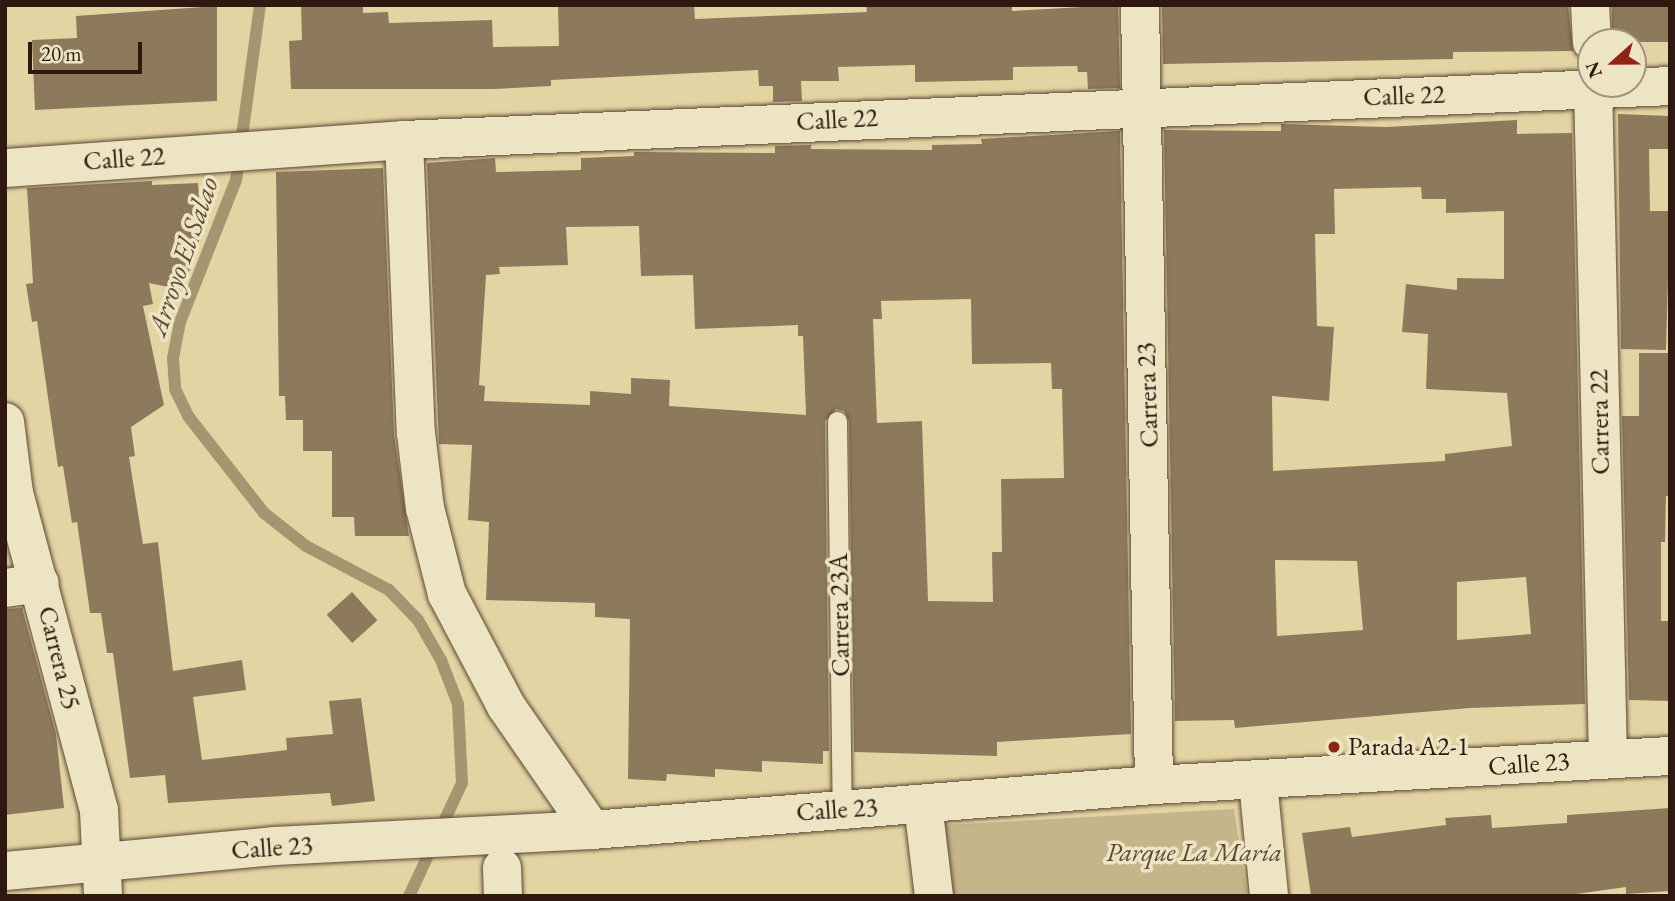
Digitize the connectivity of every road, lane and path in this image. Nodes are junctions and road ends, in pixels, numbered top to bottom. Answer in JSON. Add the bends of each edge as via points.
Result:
{"nodes":[{"id":1,"x":1140,"y":5,"type":"edge"},
{"id":2,"x":1590,"y":5,"type":"edge"},
{"id":3,"x":1591,"y":28,"type":"edge"},
{"id":4,"x":1647,"y":86,"type":"edge"},
{"id":5,"x":1670,"y":86,"type":"edge"},
{"id":6,"x":1577,"y":88,"type":"edge"},
{"id":7,"x":1593,"y":98,"type":"edge"},
{"id":8,"x":1138,"y":106,"type":"junction"},
{"id":9,"x":404,"y":140,"type":"junction"},
{"id":10,"x":5,"y":168,"type":"edge"},
{"id":11,"x":837,"y":421,"type":"dead end"},
{"id":12,"x":5,"y":422,"type":"edge"},
{"id":13,"x":23,"y":585,"type":"edge"},
{"id":14,"x":1670,"y":756,"type":"edge"},
{"id":15,"x":1608,"y":759,"type":"junction"},
{"id":16,"x":1258,"y":781,"type":"junction"},
{"id":17,"x":1154,"y":785,"type":"junction"},
{"id":18,"x":923,"y":804,"type":"junction"},
{"id":19,"x":842,"y":809,"type":"junction"},
{"id":20,"x":592,"y":830,"type":"junction"},
{"id":21,"x":5,"y":871,"type":"edge"},
{"id":22,"x":102,"y":879,"type":"edge"},
{"id":23,"x":934,"y":896,"type":"edge"},
{"id":24,"x":1269,"y":896,"type":"edge"}],
"edges":[{"from":1,"to":8,"type":"street","name":"Carrera 23"},
{"from":2,"to":3,"type":"street"},
{"from":4,"to":5,"type":"street","name":"Calle 22"},
{"from":6,"to":8,"type":"street","name":"Calle 22"},
{"from":7,"to":15,"type":"street","name":"Carrera 22"},
{"from":8,"to":9,"type":"street","name":"Calle 22"},
{"from":8,"to":17,"type":"street","name":"Carrera 23"},
{"from":9,"to":10,"type":"street","name":"Calle 22"},
{"from":9,"to":20,"type":"street","via":[[416,433],[425,508],[447,594],[506,706]]},
{"from":11,"to":19,"type":"lane","name":"Carrera 23A"},
{"from":12,"to":13,"type":"street","name":"Carrera 25"},
{"from":13,"to":22,"type":"street","name":"Carrera 25","via":[[99,810]]},
{"from":14,"to":15,"type":"street","name":"Calle 23"},
{"from":15,"to":16,"type":"street","name":"Calle 23"},
{"from":16,"to":17,"type":"street","name":"Calle 23"},
{"from":16,"to":24,"type":"street"},
{"from":17,"to":18,"type":"street","name":"Calle 23"},
{"from":18,"to":19,"type":"street","name":"Calle 23"},
{"from":18,"to":23,"type":"street"},
{"from":19,"to":20,"type":"street","name":"Calle 23"},
{"from":20,"to":22,"type":"street","name":"Calle 23","via":[[274,846]]},
{"from":21,"to":22,"type":"street","name":"Calle 23"}]}
